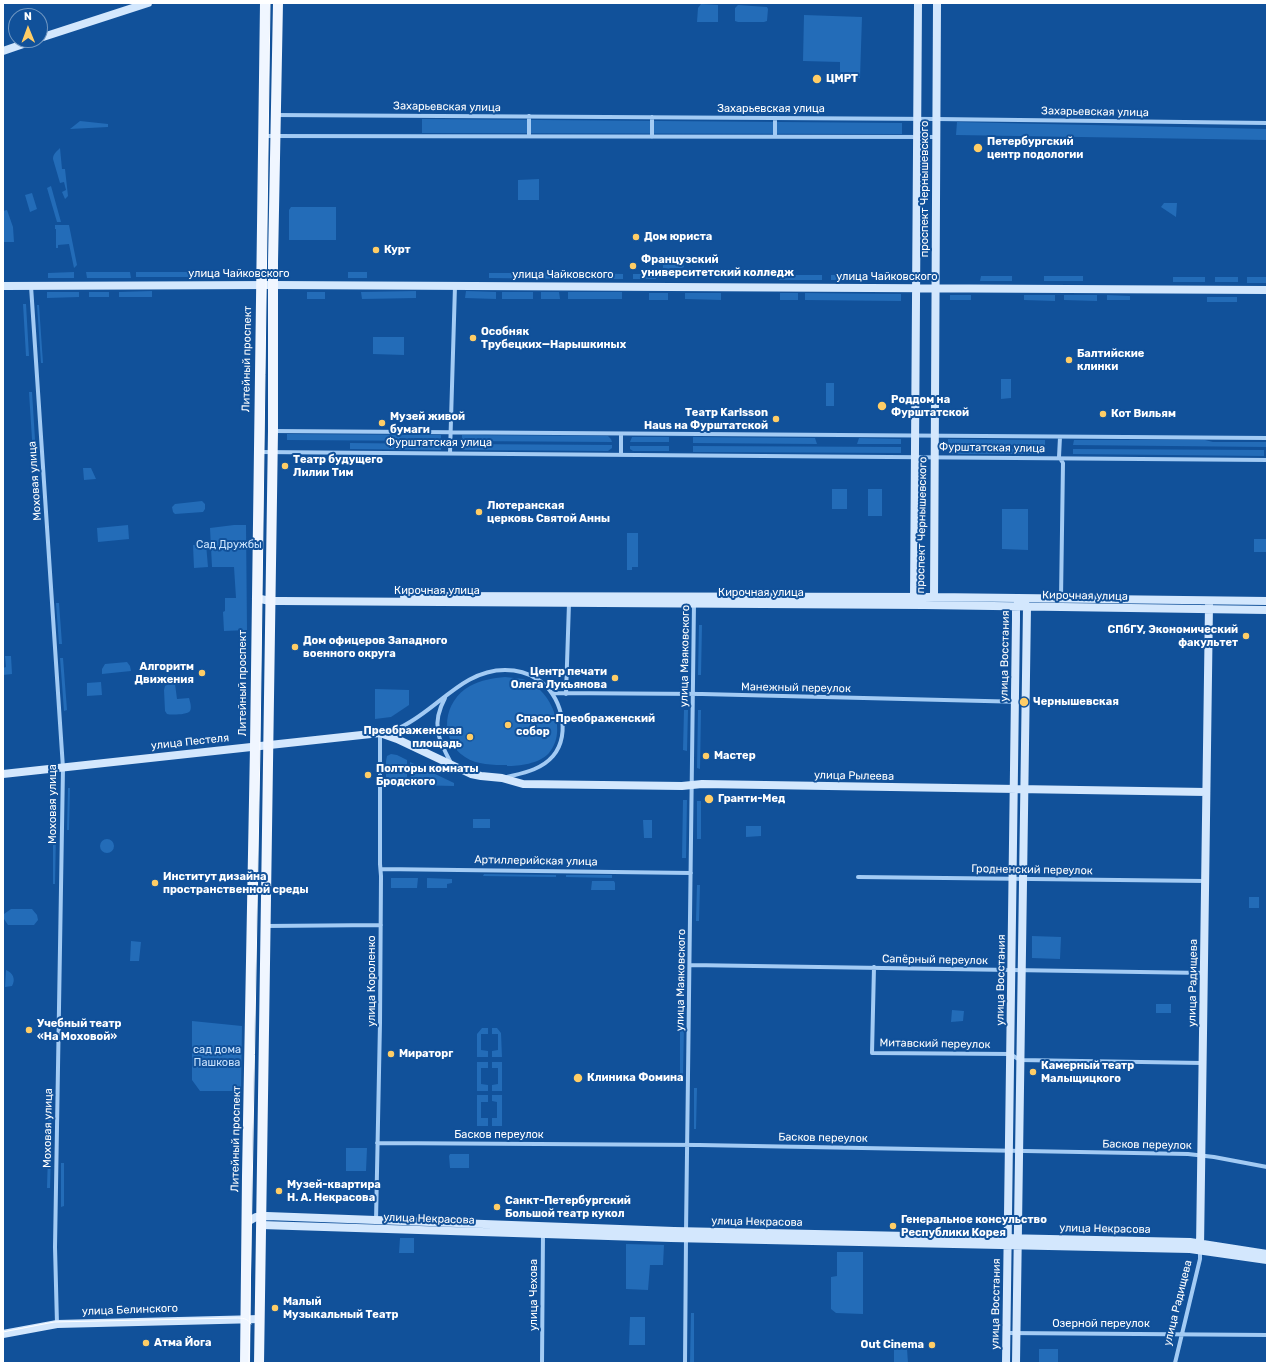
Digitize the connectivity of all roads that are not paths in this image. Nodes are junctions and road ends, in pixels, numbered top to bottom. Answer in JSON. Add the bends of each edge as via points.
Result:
{"nodes":[{"id":1,"x":148,"y":3,"type":"edge"},
{"id":2,"x":265,"y":3,"type":"edge"},
{"id":3,"x":278,"y":3,"type":"edge"},
{"id":4,"x":918,"y":3,"type":"edge"},
{"id":5,"x":937,"y":3,"type":"edge"},
{"id":6,"x":48,"y":35,"type":"edge"},
{"id":7,"x":275,"y":115,"type":"junction"},
{"id":8,"x":529,"y":116,"type":"junction"},
{"id":9,"x":652,"y":117,"type":"junction"},
{"id":10,"x":775,"y":118,"type":"junction"},
{"id":11,"x":918,"y":119,"type":"junction"},
{"id":12,"x":937,"y":119,"type":"junction"},
{"id":13,"x":1267,"y":124,"type":"edge"},
{"id":14,"x":263,"y":136,"type":"junction"},
{"id":15,"x":275,"y":136,"type":"junction"},
{"id":16,"x":529,"y":136,"type":"junction"},
{"id":17,"x":652,"y":137,"type":"junction"},
{"id":18,"x":775,"y":137,"type":"junction"},
{"id":19,"x":918,"y":137,"type":"junction"},
{"id":20,"x":936,"y":137,"type":"junction"},
{"id":21,"x":261,"y":285,"type":"junction"},
{"id":22,"x":274,"y":285,"type":"junction"},
{"id":23,"x":3,"y":286,"type":"edge"},
{"id":24,"x":31,"y":286,"type":"junction"},
{"id":25,"x":455,"y":286,"type":"junction"},
{"id":26,"x":917,"y":288,"type":"junction"},
{"id":27,"x":936,"y":288,"type":"junction"},
{"id":28,"x":1267,"y":290,"type":"edge"},
{"id":29,"x":273,"y":431,"type":"junction"},
{"id":30,"x":451,"y":432,"type":"junction"},
{"id":31,"x":621,"y":434,"type":"junction"},
{"id":32,"x":915,"y":436,"type":"junction"},
{"id":33,"x":934,"y":436,"type":"junction"},
{"id":34,"x":1060,"y":436,"type":"junction"},
{"id":35,"x":1267,"y":438,"type":"edge"},
{"id":36,"x":258,"y":452,"type":"junction"},
{"id":37,"x":272,"y":452,"type":"junction"},
{"id":38,"x":450,"y":452,"type":"junction"},
{"id":39,"x":620,"y":454,"type":"junction"},
{"id":40,"x":915,"y":456,"type":"junction"},
{"id":41,"x":934,"y":456,"type":"junction"},
{"id":42,"x":1059,"y":457,"type":"junction"},
{"id":43,"x":1267,"y":460,"type":"edge"},
{"id":44,"x":934,"y":596,"type":"junction"},
{"id":45,"x":914,"y":597,"type":"junction"},
{"id":46,"x":1022,"y":597,"type":"junction"},
{"id":47,"x":256,"y":598,"type":"junction"},
{"id":48,"x":1061,"y":598,"type":"junction"},
{"id":49,"x":270,"y":599,"type":"junction"},
{"id":50,"x":694,"y":600,"type":"junction"},
{"id":51,"x":1209,"y":600,"type":"junction"},
{"id":52,"x":1267,"y":601,"type":"edge"},
{"id":53,"x":568,"y":603,"type":"junction"},
{"id":54,"x":924,"y":605,"type":"junction"},
{"id":55,"x":1016,"y":606,"type":"junction"},
{"id":56,"x":1027,"y":607,"type":"junction"},
{"id":57,"x":1209,"y":609,"type":"junction"},
{"id":58,"x":1267,"y":610,"type":"edge"},
{"id":59,"x":552,"y":693,"type":"junction"},
{"id":60,"x":566,"y":694,"type":"junction"},
{"id":61,"x":693,"y":695,"type":"junction"},
{"id":62,"x":445,"y":698,"type":"junction"},
{"id":63,"x":1015,"y":702,"type":"junction"},
{"id":64,"x":1025,"y":702,"type":"junction"},
{"id":65,"x":380,"y":733,"type":"junction"},
{"id":66,"x":268,"y":745,"type":"junction"},
{"id":67,"x":255,"y":746,"type":"junction"},
{"id":68,"x":453,"y":766,"type":"junction"},
{"id":69,"x":63,"y":768,"type":"junction"},
{"id":70,"x":3,"y":774,"type":"edge"},
{"id":71,"x":502,"y":778,"type":"junction"},
{"id":72,"x":692,"y":785,"type":"junction"},
{"id":73,"x":1014,"y":789,"type":"junction"},
{"id":74,"x":1023,"y":789,"type":"junction"},
{"id":75,"x":1206,"y":792,"type":"junction"},
{"id":76,"x":380,"y":869,"type":"junction"},
{"id":77,"x":691,"y":873,"type":"junction"},
{"id":78,"x":858,"y":877,"type":"dead end"},
{"id":79,"x":1013,"y":879,"type":"junction"},
{"id":80,"x":1022,"y":879,"type":"junction"},
{"id":81,"x":1205,"y":881,"type":"junction"},
{"id":82,"x":381,"y":925,"type":"junction"},
{"id":83,"x":265,"y":926,"type":"junction"},
{"id":84,"x":690,"y":965,"type":"junction"},
{"id":85,"x":874,"y":967,"type":"junction"},
{"id":86,"x":1012,"y":970,"type":"junction"},
{"id":87,"x":1021,"y":970,"type":"junction"},
{"id":88,"x":1204,"y":973,"type":"junction"},
{"id":89,"x":1010,"y":1054,"type":"junction"},
{"id":90,"x":1020,"y":1060,"type":"junction"},
{"id":91,"x":1203,"y":1064,"type":"junction"},
{"id":92,"x":377,"y":1143,"type":"junction"},
{"id":93,"x":688,"y":1145,"type":"junction"},
{"id":94,"x":1009,"y":1151,"type":"junction"},
{"id":95,"x":1019,"y":1151,"type":"junction"},
{"id":96,"x":1202,"y":1155,"type":"junction"},
{"id":97,"x":1267,"y":1167,"type":"edge"},
{"id":98,"x":261,"y":1221,"type":"junction"},
{"id":99,"x":247,"y":1222,"type":"junction"},
{"id":100,"x":376,"y":1224,"type":"junction"},
{"id":101,"x":543,"y":1230,"type":"junction"},
{"id":102,"x":686,"y":1235,"type":"junction"},
{"id":103,"x":1008,"y":1241,"type":"junction"},
{"id":104,"x":1018,"y":1241,"type":"junction"},
{"id":105,"x":1200,"y":1246,"type":"junction"},
{"id":106,"x":1267,"y":1254,"type":"edge"},
{"id":107,"x":1267,"y":1260,"type":"edge"},
{"id":108,"x":246,"y":1319,"type":"junction"},
{"id":109,"x":260,"y":1319,"type":"junction"},
{"id":110,"x":57,"y":1324,"type":"junction"},
{"id":111,"x":1007,"y":1332,"type":"junction"},
{"id":112,"x":1016,"y":1333,"type":"junction"},
{"id":113,"x":3,"y":1334,"type":"edge"},
{"id":114,"x":1182,"y":1334,"type":"junction"},
{"id":115,"x":1267,"y":1335,"type":"edge"},
{"id":116,"x":246,"y":1363,"type":"edge"},
{"id":117,"x":259,"y":1363,"type":"edge"},
{"id":118,"x":542,"y":1363,"type":"edge"},
{"id":119,"x":685,"y":1363,"type":"edge"},
{"id":120,"x":1006,"y":1363,"type":"edge"},
{"id":121,"x":1016,"y":1363,"type":"edge"},
{"id":122,"x":1175,"y":1363,"type":"edge"}],
"edges":[{"from":1,"to":6,"type":"street"},
{"from":2,"to":14,"type":"main road","name":"Литейный проспект"},
{"from":3,"to":7,"type":"main road"},
{"from":4,"to":11,"type":"street","name":"проспект Чернышевского"},
{"from":5,"to":12,"type":"street","name":"проспект Чернышевского"},
{"from":7,"to":8,"type":"street","name":"Захарьевская улица"},
{"from":7,"to":15,"type":"main road"},
{"from":8,"to":9,"type":"street","name":"Захарьевская улица"},
{"from":8,"to":16,"type":"street"},
{"from":9,"to":10,"type":"street","name":"Захарьевская улица"},
{"from":9,"to":17,"type":"street"},
{"from":10,"to":11,"type":"street","name":"Захарьевская улица"},
{"from":10,"to":18,"type":"street"},
{"from":11,"to":12,"type":"street","name":"Захарьевская улица"},
{"from":11,"to":19,"type":"street","name":"проспект Чернышевского"},
{"from":12,"to":13,"type":"street","name":"Захарьевская улица"},
{"from":12,"to":20,"type":"street","name":"проспект Чернышевского"},
{"from":14,"to":15,"type":"street"},
{"from":14,"to":21,"type":"main road","name":"Литейный проспект"},
{"from":15,"to":16,"type":"street"},
{"from":15,"to":22,"type":"main road"},
{"from":16,"to":17,"type":"street"},
{"from":17,"to":18,"type":"street"},
{"from":18,"to":19,"type":"street"},
{"from":19,"to":20,"type":"street"},
{"from":19,"to":26,"type":"street","name":"проспект Чернышевского"},
{"from":20,"to":27,"type":"street","name":"проспект Чернышевского"},
{"from":21,"to":22,"type":"street","name":"улица Чайковского"},
{"from":21,"to":24,"type":"street","name":"улица Чайковского"},
{"from":21,"to":36,"type":"main road","name":"Литейный проспект"},
{"from":22,"to":25,"type":"street","name":"улица Чайковского"},
{"from":22,"to":29,"type":"main road"},
{"from":23,"to":24,"type":"street","name":"улица Чайковского"},
{"from":24,"to":69,"type":"street","name":"Моховая улица"},
{"from":25,"to":26,"type":"street","name":"улица Чайковского"},
{"from":25,"to":30,"type":"street"},
{"from":26,"to":27,"type":"street","name":"улица Чайковского"},
{"from":26,"to":32,"type":"street","name":"проспект Чернышевского"},
{"from":27,"to":28,"type":"street","name":"улица Чайковского"},
{"from":27,"to":33,"type":"street","name":"проспект Чернышевского"},
{"from":29,"to":30,"type":"street","name":"Фурштатская улица"},
{"from":29,"to":37,"type":"main road"},
{"from":30,"to":31,"type":"street","name":"Фурштатская улица"},
{"from":30,"to":38,"type":"street"},
{"from":31,"to":32,"type":"street","name":"Фурштатская улица"},
{"from":31,"to":39,"type":"street"},
{"from":32,"to":33,"type":"street","name":"Фурштатская улица"},
{"from":32,"to":40,"type":"street","name":"проспект Чернышевского"},
{"from":33,"to":34,"type":"street","name":"Фурштатская улица"},
{"from":33,"to":41,"type":"street","name":"проспект Чернышевского"},
{"from":34,"to":35,"type":"street","name":"Фурштатская улица"},
{"from":34,"to":42,"type":"street"},
{"from":36,"to":37,"type":"street","name":"Фурштатская улица"},
{"from":36,"to":47,"type":"main road","name":"Литейный проспект"},
{"from":37,"to":38,"type":"street","name":"Фурштатская улица"},
{"from":37,"to":49,"type":"main road"},
{"from":38,"to":39,"type":"street","name":"Фурштатская улица"},
{"from":39,"to":40,"type":"street","name":"Фурштатская улица"},
{"from":40,"to":41,"type":"street","name":"Фурштатская улица"},
{"from":40,"to":45,"type":"street","name":"проспект Чернышевского"},
{"from":41,"to":42,"type":"street","name":"Фурштатская улица"},
{"from":41,"to":44,"type":"street","name":"проспект Чернышевского"},
{"from":42,"to":43,"type":"street","name":"Фурштатская улица"},
{"from":42,"to":48,"type":"street","via":[[1062,463]]},
{"from":44,"to":45,"type":"street","name":"Кирочная улица"},
{"from":44,"to":46,"type":"street","name":"Кирочная улица"},
{"from":44,"to":54,"type":"street","name":"проспект Чернышевского"},
{"from":45,"to":50,"type":"street","name":"Кирочная улица"},
{"from":45,"to":54,"type":"street","name":"проспект Чернышевского"},
{"from":46,"to":48,"type":"street","name":"Кирочная улица"},
{"from":46,"to":55,"type":"street","name":"улица Восстания"},
{"from":46,"to":56,"type":"street","name":"улица Восстания"},
{"from":47,"to":49,"type":"street","name":"Кирочная улица"},
{"from":47,"to":67,"type":"main road","name":"Литейный проспект"},
{"from":48,"to":51,"type":"street","name":"Кирочная улица"},
{"from":49,"to":50,"type":"street","name":"Кирочная улица"},
{"from":49,"to":53,"type":"street","name":"Кирочная улица"},
{"from":49,"to":66,"type":"main road"},
{"from":50,"to":53,"type":"street","name":"Кирочная улица"},
{"from":50,"to":54,"type":"street","name":"Кирочная улица"},
{"from":50,"to":61,"type":"street","name":"улица Маяковского"},
{"from":51,"to":52,"type":"street","name":"Кирочная улица"},
{"from":51,"to":57,"type":"street","name":"улица Радищева"},
{"from":53,"to":60,"type":"street"},
{"from":54,"to":55,"type":"street","name":"Кирочная улица"},
{"from":55,"to":56,"type":"street","name":"Кирочная улица"},
{"from":55,"to":63,"type":"street","name":"улица Восстания"},
{"from":56,"to":57,"type":"street","name":"Кирочная улица"},
{"from":56,"to":64,"type":"street","name":"улица Восстания"},
{"from":57,"to":58,"type":"street","name":"Кирочная улица"},
{"from":57,"to":75,"type":"street","name":"улица Радищева"},
{"from":59,"to":60,"type":"street"},
{"from":59,"to":62,"type":"street","via":[[538,679],[527,673],[505,670],[474,676]]},
{"from":59,"to":71,"type":"street","via":[[563,724],[559,746],[545,764]]},
{"from":60,"to":61,"type":"street","name":"Манежный переулок"},
{"from":61,"to":63,"type":"street","name":"Манежный переулок"},
{"from":61,"to":72,"type":"street","name":"улица Маяковского"},
{"from":62,"to":65,"type":"street","via":[[403,727]]},
{"from":62,"to":68,"type":"street","via":[[439,709],[437,725],[442,746]]},
{"from":63,"to":64,"type":"street","name":"Манежный переулок"},
{"from":63,"to":73,"type":"street","name":"улица Восстания"},
{"from":64,"to":74,"type":"street","name":"улица Восстания"},
{"from":65,"to":66,"type":"street","name":"улица Пестеля"},
{"from":65,"to":68,"type":"street"},
{"from":65,"to":76,"type":"street","name":"улица Короленко"},
{"from":66,"to":67,"type":"street","name":"улица Пестеля"},
{"from":66,"to":83,"type":"main road"},
{"from":67,"to":69,"type":"street","name":"улица Пестеля"},
{"from":67,"to":99,"type":"main road","name":"Литейный проспект"},
{"from":68,"to":71,"type":"street","via":[[481,776]]},
{"from":69,"to":70,"type":"street","name":"улица Пестеля"},
{"from":69,"to":110,"type":"street","name":"Моховая улица","via":[[55,1237]]},
{"from":71,"to":72,"type":"street","name":"улица Рылеева","via":[[523,784]]},
{"from":72,"to":73,"type":"street","name":"улица Рылеева"},
{"from":72,"to":77,"type":"street","name":"улица Маяковского"},
{"from":73,"to":74,"type":"street","name":"улица Рылеева"},
{"from":73,"to":79,"type":"street","name":"улица Восстания"},
{"from":74,"to":75,"type":"street","name":"улица Рылеева"},
{"from":74,"to":80,"type":"street","name":"улица Восстания"},
{"from":75,"to":81,"type":"street","name":"улица Радищева"},
{"from":76,"to":77,"type":"street","name":"Артиллерийская улица"},
{"from":76,"to":82,"type":"street","name":"улица Короленко"},
{"from":77,"to":84,"type":"street","name":"улица Маяковского"},
{"from":78,"to":79,"type":"street","name":"Гродненский переулок"},
{"from":79,"to":80,"type":"street","name":"Гродненский переулок"},
{"from":79,"to":86,"type":"street","name":"улица Восстания"},
{"from":80,"to":81,"type":"street","name":"Гродненский переулок"},
{"from":80,"to":87,"type":"street","name":"улица Восстания"},
{"from":81,"to":88,"type":"street","name":"улица Радищева"},
{"from":82,"to":83,"type":"street"},
{"from":82,"to":92,"type":"street","name":"улица Короленко"},
{"from":83,"to":98,"type":"main road"},
{"from":84,"to":85,"type":"street","name":"Сапёрный переулок"},
{"from":84,"to":93,"type":"street","name":"улица Маяковского"},
{"from":85,"to":86,"type":"street","name":"Сапёрный переулок"},
{"from":85,"to":89,"type":"street","name":"Митавский переулок","via":[[872,1053]]},
{"from":86,"to":87,"type":"street","name":"Сапёрный переулок"},
{"from":86,"to":89,"type":"street","name":"улица Восстания"},
{"from":87,"to":88,"type":"street","name":"Сапёрный переулок"},
{"from":87,"to":90,"type":"street","name":"улица Восстания"},
{"from":88,"to":91,"type":"street","name":"улица Радищева"},
{"from":89,"to":90,"type":"street"},
{"from":89,"to":94,"type":"street","name":"улица Восстания"},
{"from":90,"to":91,"type":"street"},
{"from":90,"to":95,"type":"street","name":"улица Восстания"},
{"from":91,"to":96,"type":"street","name":"улица Радищева"},
{"from":92,"to":93,"type":"street","name":"Басков переулок"},
{"from":92,"to":100,"type":"street","name":"улица Короленко"},
{"from":93,"to":94,"type":"street","name":"Басков переулок"},
{"from":93,"to":102,"type":"street","name":"улица Маяковского"},
{"from":94,"to":95,"type":"street","name":"Басков переулок"},
{"from":94,"to":103,"type":"street","name":"улица Восстания"},
{"from":95,"to":96,"type":"street","name":"Басков переулок"},
{"from":95,"to":104,"type":"street","name":"улица Восстания"},
{"from":96,"to":97,"type":"street","name":"Басков переулок"},
{"from":96,"to":105,"type":"street","name":"улица Радищева"},
{"from":98,"to":99,"type":"street","name":"улица Некрасова","via":[[256,1217]]},
{"from":98,"to":100,"type":"street","name":"улица Некрасова"},
{"from":98,"to":109,"type":"main road"},
{"from":99,"to":108,"type":"main road","name":"Литейный проспект"},
{"from":100,"to":101,"type":"street","name":"улица Некрасова"},
{"from":101,"to":102,"type":"street","name":"улица Некрасова"},
{"from":101,"to":118,"type":"street","name":"улица Чехова"},
{"from":102,"to":103,"type":"street","name":"улица Некрасова"},
{"from":102,"to":119,"type":"street","name":"улица Маяковского"},
{"from":103,"to":104,"type":"street","name":"улица Некрасова"},
{"from":103,"to":111,"type":"street","name":"улица Восстания"},
{"from":104,"to":105,"type":"street","name":"улица Некрасова"},
{"from":104,"to":112,"type":"street","name":"улица Восстания"},
{"from":105,"to":106,"type":"street","name":"улица Некрасова"},
{"from":105,"to":107,"type":"street","name":"улица Некрасова"},
{"from":105,"to":114,"type":"street","name":"улица Радищева","via":[[1200,1259]]},
{"from":108,"to":109,"type":"street","name":"улица Белинского"},
{"from":108,"to":110,"type":"street","name":"улица Белинского"},
{"from":108,"to":116,"type":"main road","name":"Литейный проспект"},
{"from":109,"to":117,"type":"main road"},
{"from":110,"to":113,"type":"street","name":"улица Белинского"},
{"from":111,"to":112,"type":"street","name":"Озерной переулок"},
{"from":111,"to":120,"type":"street","name":"улица Восстания"},
{"from":112,"to":114,"type":"street","name":"Озерной переулок"},
{"from":112,"to":121,"type":"street","name":"улица Восстания"},
{"from":114,"to":115,"type":"street","name":"Озерной переулок"},
{"from":114,"to":122,"type":"street","name":"улица Радищева"}]}
